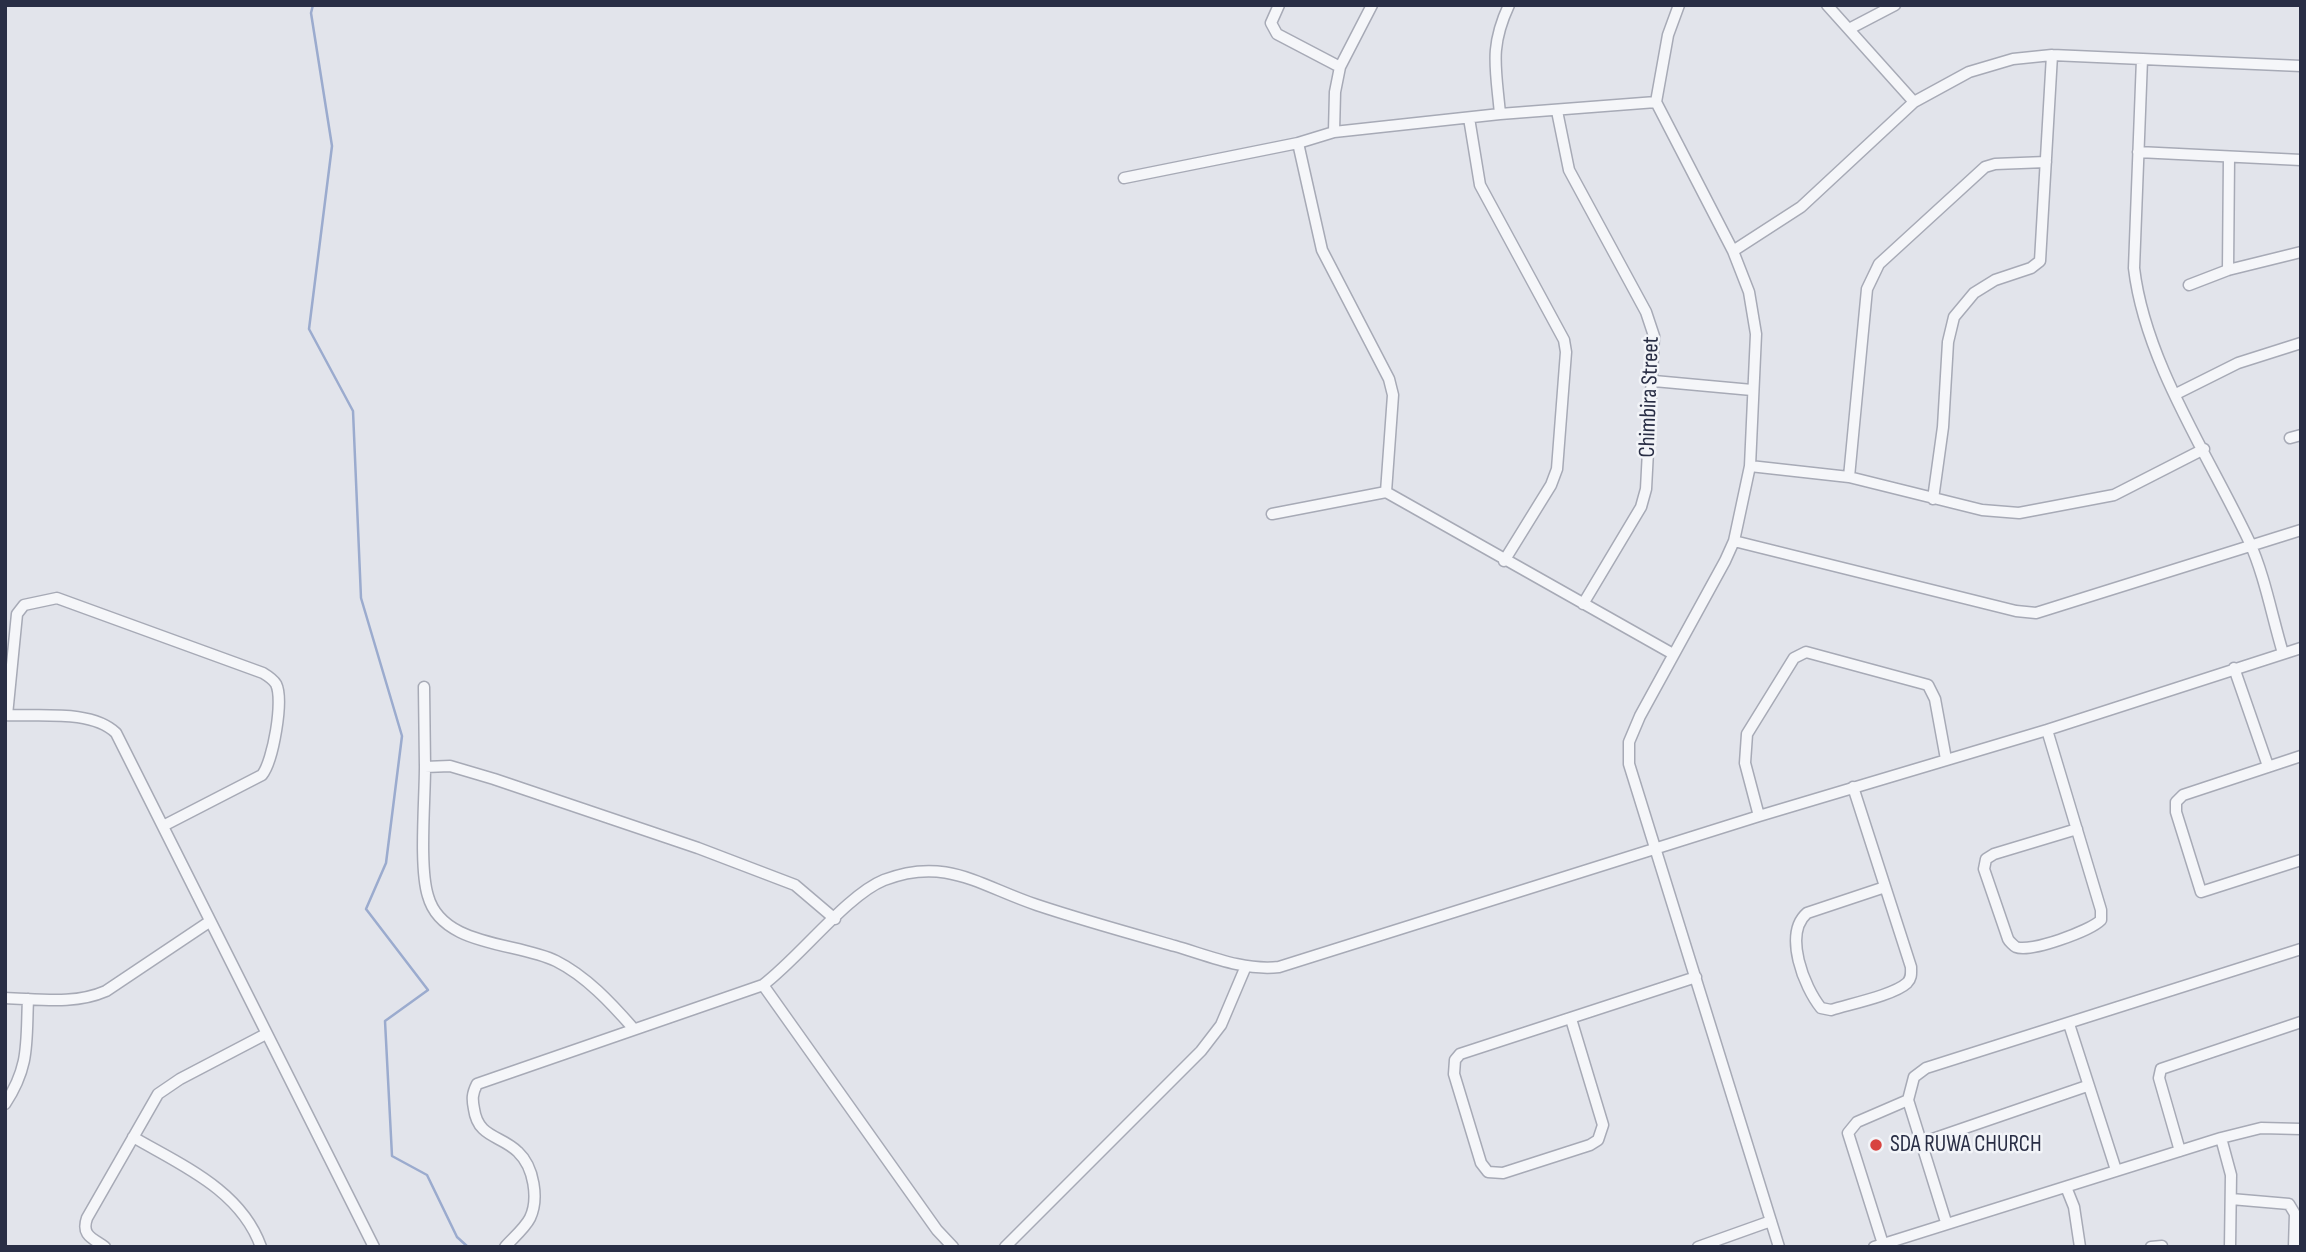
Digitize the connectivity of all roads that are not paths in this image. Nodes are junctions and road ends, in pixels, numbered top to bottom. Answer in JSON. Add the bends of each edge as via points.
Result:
{"nodes":[{"id":1,"x":1279,"y":5,"type":"edge"},
{"id":2,"x":1372,"y":5,"type":"edge"},
{"id":3,"x":1509,"y":5,"type":"edge"},
{"id":4,"x":1679,"y":5,"type":"edge"},
{"id":5,"x":1828,"y":5,"type":"edge"},
{"id":6,"x":1895,"y":5,"type":"edge"},
{"id":7,"x":1849,"y":29,"type":"junction"},
{"id":8,"x":2052,"y":55,"type":"junction"},
{"id":9,"x":2142,"y":58,"type":"junction"},
{"id":10,"x":2301,"y":66,"type":"edge"},
{"id":11,"x":1340,"y":67,"type":"junction"},
{"id":12,"x":1657,"y":102,"type":"junction"},
{"id":13,"x":1914,"y":102,"type":"junction"},
{"id":14,"x":1557,"y":111,"type":"junction"},
{"id":15,"x":1500,"y":114,"type":"junction"},
{"id":16,"x":1469,"y":118,"type":"junction"},
{"id":17,"x":1334,"y":132,"type":"junction"},
{"id":18,"x":1298,"y":143,"type":"junction"},
{"id":19,"x":2138,"y":152,"type":"junction"},
{"id":20,"x":2229,"y":158,"type":"junction"},
{"id":21,"x":2301,"y":160,"type":"edge"},
{"id":22,"x":2046,"y":162,"type":"junction"},
{"id":23,"x":1124,"y":178,"type":"dead end"},
{"id":24,"x":1733,"y":251,"type":"junction"},
{"id":25,"x":2301,"y":252,"type":"edge"},
{"id":26,"x":2228,"y":270,"type":"junction"},
{"id":27,"x":2189,"y":285,"type":"dead end"},
{"id":28,"x":2301,"y":343,"type":"edge"},
{"id":29,"x":1654,"y":381,"type":"junction"},
{"id":30,"x":1752,"y":390,"type":"junction"},
{"id":31,"x":2176,"y":394,"type":"junction"},
{"id":32,"x":2204,"y":449,"type":"junction"},
{"id":33,"x":1750,"y":466,"type":"junction"},
{"id":34,"x":1849,"y":477,"type":"junction"},
{"id":35,"x":1386,"y":492,"type":"junction"},
{"id":36,"x":1933,"y":499,"type":"junction"},
{"id":37,"x":1272,"y":514,"type":"dead end"},
{"id":38,"x":2301,"y":530,"type":"edge"},
{"id":39,"x":1734,"y":541,"type":"junction"},
{"id":40,"x":2251,"y":545,"type":"junction"},
{"id":41,"x":1504,"y":561,"type":"junction"},
{"id":42,"x":1583,"y":604,"type":"junction"},
{"id":43,"x":2301,"y":648,"type":"edge"},
{"id":44,"x":2283,"y":653,"type":"junction"},
{"id":45,"x":1673,"y":654,"type":"junction"},
{"id":46,"x":2234,"y":668,"type":"junction"},
{"id":47,"x":424,"y":687,"type":"dead end"},
{"id":48,"x":6,"y":715,"type":"edge"},
{"id":49,"x":2047,"y":730,"type":"junction"},
{"id":50,"x":2301,"y":756,"type":"edge"},
{"id":51,"x":1946,"y":759,"type":"junction"},
{"id":52,"x":2268,"y":766,"type":"junction"},
{"id":53,"x":425,"y":767,"type":"junction"},
{"id":54,"x":1853,"y":787,"type":"junction"},
{"id":55,"x":1759,"y":816,"type":"junction"},
{"id":56,"x":163,"y":825,"type":"junction"},
{"id":57,"x":2077,"y":829,"type":"junction"},
{"id":58,"x":1655,"y":850,"type":"junction"},
{"id":59,"x":2301,"y":860,"type":"edge"},
{"id":60,"x":1885,"y":887,"type":"junction"},
{"id":61,"x":835,"y":919,"type":"junction"},
{"id":62,"x":209,"y":922,"type":"junction"},
{"id":63,"x":2301,"y":949,"type":"edge"},
{"id":64,"x":1246,"y":967,"type":"junction"},
{"id":65,"x":1696,"y":977,"type":"junction"},
{"id":66,"x":763,"y":985,"type":"junction"},
{"id":67,"x":5,"y":998,"type":"edge"},
{"id":68,"x":28,"y":999,"type":"junction"},
{"id":69,"x":1571,"y":1019,"type":"junction"},
{"id":70,"x":2301,"y":1022,"type":"edge"},
{"id":71,"x":2069,"y":1024,"type":"junction"},
{"id":72,"x":633,"y":1028,"type":"junction"},
{"id":73,"x":266,"y":1034,"type":"junction"},
{"id":74,"x":2087,"y":1086,"type":"junction"},
{"id":75,"x":1908,"y":1100,"type":"junction"},
{"id":76,"x":5,"y":1104,"type":"edge"},
{"id":77,"x":2301,"y":1129,"type":"edge"},
{"id":78,"x":133,"y":1137,"type":"junction"},
{"id":79,"x":2221,"y":1138,"type":"junction"},
{"id":80,"x":1922,"y":1143,"type":"junction"},
{"id":81,"x":2180,"y":1150,"type":"junction"},
{"id":82,"x":2116,"y":1170,"type":"junction"},
{"id":83,"x":2066,"y":1187,"type":"junction"},
{"id":84,"x":2231,"y":1199,"type":"junction"},
{"id":85,"x":1771,"y":1221,"type":"junction"},
{"id":86,"x":1946,"y":1222,"type":"junction"},
{"id":87,"x":1916,"y":1234,"type":"junction"},
{"id":88,"x":1879,"y":1245,"type":"edge"},
{"id":89,"x":2162,"y":1246,"type":"edge"},
{"id":90,"x":105,"y":1247,"type":"edge"},
{"id":91,"x":261,"y":1247,"type":"edge"},
{"id":92,"x":374,"y":1247,"type":"edge"},
{"id":93,"x":505,"y":1247,"type":"edge"},
{"id":94,"x":953,"y":1247,"type":"edge"},
{"id":95,"x":1005,"y":1247,"type":"edge"},
{"id":96,"x":1698,"y":1247,"type":"edge"},
{"id":97,"x":1779,"y":1247,"type":"edge"},
{"id":98,"x":1920,"y":1247,"type":"edge"},
{"id":99,"x":2080,"y":1247,"type":"edge"},
{"id":100,"x":2151,"y":1247,"type":"edge"},
{"id":101,"x":2230,"y":1247,"type":"edge"},
{"id":102,"x":2294,"y":1247,"type":"edge"}],
"edges":[{"from":1,"to":11,"type":"street","via":[[1271,23],[1277,34]]},
{"from":2,"to":11,"type":"street"},
{"from":3,"to":15,"type":"street","via":[[1494,49]]},
{"from":4,"to":12,"type":"street","via":[[1668,35]]},
{"from":5,"to":7,"type":"street"},
{"from":6,"to":7,"type":"street"},
{"from":7,"to":13,"type":"street"},
{"from":8,"to":9,"type":"street"},
{"from":8,"to":13,"type":"street","via":[[2013,59],[1969,72]]},
{"from":8,"to":22,"type":"street"},
{"from":9,"to":10,"type":"street"},
{"from":9,"to":19,"type":"street"},
{"from":11,"to":17,"type":"street"},
{"from":12,"to":14,"type":"street"},
{"from":12,"to":24,"type":"street"},
{"from":13,"to":24,"type":"street","via":[[1801,206]]},
{"from":14,"to":15,"type":"street"},
{"from":14,"to":29,"type":"street","name":"Chimbira Street","via":[[1569,170],[1652,324]]},
{"from":15,"to":16,"type":"street"},
{"from":16,"to":17,"type":"street"},
{"from":16,"to":41,"type":"street","via":[[1480,185],[1564,340],[1566,352],[1557,469]]},
{"from":17,"to":18,"type":"street"},
{"from":18,"to":23,"type":"street"},
{"from":18,"to":35,"type":"street","via":[[1322,250],[1394,395]]},
{"from":19,"to":20,"type":"street"},
{"from":19,"to":31,"type":"street","via":[[2137,295]]},
{"from":20,"to":21,"type":"street"},
{"from":20,"to":26,"type":"street"},
{"from":22,"to":34,"type":"street","via":[[1985,167],[1879,264],[1867,289]]},
{"from":22,"to":36,"type":"street","via":[[2040,261],[1974,293],[1954,317]]},
{"from":24,"to":30,"type":"street","via":[[1754,313]]},
{"from":25,"to":26,"type":"street"},
{"from":26,"to":27,"type":"street"},
{"from":28,"to":31,"type":"street","via":[[2238,363]]},
{"from":29,"to":30,"type":"street"},
{"from":29,"to":42,"type":"street","name":"Chimbira Street","via":[[1641,507]]},
{"from":30,"to":33,"type":"street"},
{"from":31,"to":32,"type":"street"},
{"from":32,"to":36,"type":"street","via":[[2114,495],[2073,504],[2019,513]]},
{"from":32,"to":40,"type":"street"},
{"from":33,"to":34,"type":"street"},
{"from":33,"to":39,"type":"street"},
{"from":34,"to":36,"type":"street"},
{"from":35,"to":37,"type":"street"},
{"from":35,"to":41,"type":"street"},
{"from":38,"to":40,"type":"street"},
{"from":39,"to":40,"type":"street","via":[[2036,614]]},
{"from":39,"to":45,"type":"street"},
{"from":40,"to":44,"type":"street"},
{"from":41,"to":42,"type":"street"},
{"from":42,"to":45,"type":"street"},
{"from":43,"to":44,"type":"street"},
{"from":44,"to":46,"type":"street"},
{"from":45,"to":58,"type":"street","via":[[1629,742],[1631,775]]},
{"from":46,"to":49,"type":"street"},
{"from":46,"to":52,"type":"street"},
{"from":47,"to":53,"type":"street"},
{"from":48,"to":56,"type":"street","via":[[107,725],[116,733]]},
{"from":48,"to":56,"type":"street","via":[[17,614],[24,605],[57,598],[275,681],[278,710],[269,766],[250,781]]},
{"from":49,"to":51,"type":"street"},
{"from":49,"to":57,"type":"street"},
{"from":50,"to":52,"type":"street"},
{"from":51,"to":54,"type":"street"},
{"from":51,"to":55,"type":"street","via":[[1936,699],[1928,685],[1800,653],[1744,746]]},
{"from":52,"to":59,"type":"street","via":[[2183,795],[2176,802],[2201,892]]},
{"from":53,"to":61,"type":"street","via":[[450,766],[494,779],[698,848],[795,885]]},
{"from":53,"to":72,"type":"street","via":[[425,886],[436,914],[466,934],[556,961],[598,991]]},
{"from":54,"to":55,"type":"street"},
{"from":54,"to":60,"type":"street"},
{"from":55,"to":58,"type":"street"},
{"from":56,"to":62,"type":"street"},
{"from":57,"to":57,"type":"street","via":[[2101,920],[2061,939],[2015,947],[2008,939],[1984,869],[1986,859]]},
{"from":58,"to":64,"type":"street","via":[[1279,967]]},
{"from":58,"to":65,"type":"street"},
{"from":60,"to":60,"type":"street","via":[[1912,976],[1897,989],[1831,1010],[1821,1008],[1794,943],[1799,920],[1807,913]]},
{"from":61,"to":64,"type":"street","via":[[882,881],[916,871],[946,871],[1036,905]]},
{"from":61,"to":66,"type":"street"},
{"from":62,"to":68,"type":"street","via":[[106,992],[73,1001]]},
{"from":62,"to":73,"type":"street"},
{"from":63,"to":71,"type":"street"},
{"from":64,"to":95,"type":"street","via":[[1221,1025],[1201,1051]]},
{"from":65,"to":69,"type":"street"},
{"from":65,"to":85,"type":"street"},
{"from":66,"to":72,"type":"street"},
{"from":66,"to":94,"type":"street"},
{"from":67,"to":68,"type":"street"},
{"from":68,"to":76,"type":"street","via":[[25,1065]]},
{"from":69,"to":69,"type":"street","via":[[1469,1050],[1455,1060],[1454,1074],[1480,1163],[1488,1172],[1503,1173],[1590,1145],[1602,1134]]},
{"from":70,"to":81,"type":"street","via":[[2161,1069],[2159,1078]]},
{"from":71,"to":74,"type":"street"},
{"from":71,"to":75,"type":"street","via":[[1926,1068],[1914,1077]]},
{"from":72,"to":93,"type":"street","via":[[477,1084],[472,1095],[482,1131],[518,1152],[533,1177],[535,1200],[530,1218]]},
{"from":73,"to":78,"type":"street","via":[[164,1088]]},
{"from":73,"to":92,"type":"street"},
{"from":74,"to":80,"type":"street"},
{"from":74,"to":82,"type":"street"},
{"from":75,"to":80,"type":"street"},
{"from":75,"to":88,"type":"street","via":[[1857,1122],[1848,1133]]},
{"from":77,"to":79,"type":"street","via":[[2261,1128]]},
{"from":78,"to":90,"type":"street","via":[[83,1228]]},
{"from":78,"to":91,"type":"street","via":[[217,1186],[249,1224]]},
{"from":79,"to":81,"type":"street"},
{"from":79,"to":84,"type":"street","via":[[2231,1175]]},
{"from":80,"to":86,"type":"street"},
{"from":81,"to":82,"type":"street"},
{"from":82,"to":83,"type":"street"},
{"from":83,"to":86,"type":"street"},
{"from":83,"to":99,"type":"street"},
{"from":84,"to":101,"type":"street"},
{"from":84,"to":102,"type":"street","via":[[2289,1203],[2295,1214]]},
{"from":85,"to":96,"type":"street"},
{"from":85,"to":97,"type":"street"},
{"from":86,"to":87,"type":"street"},
{"from":87,"to":88,"type":"street"},
{"from":87,"to":98,"type":"street"},
{"from":89,"to":100,"type":"street"}]}
